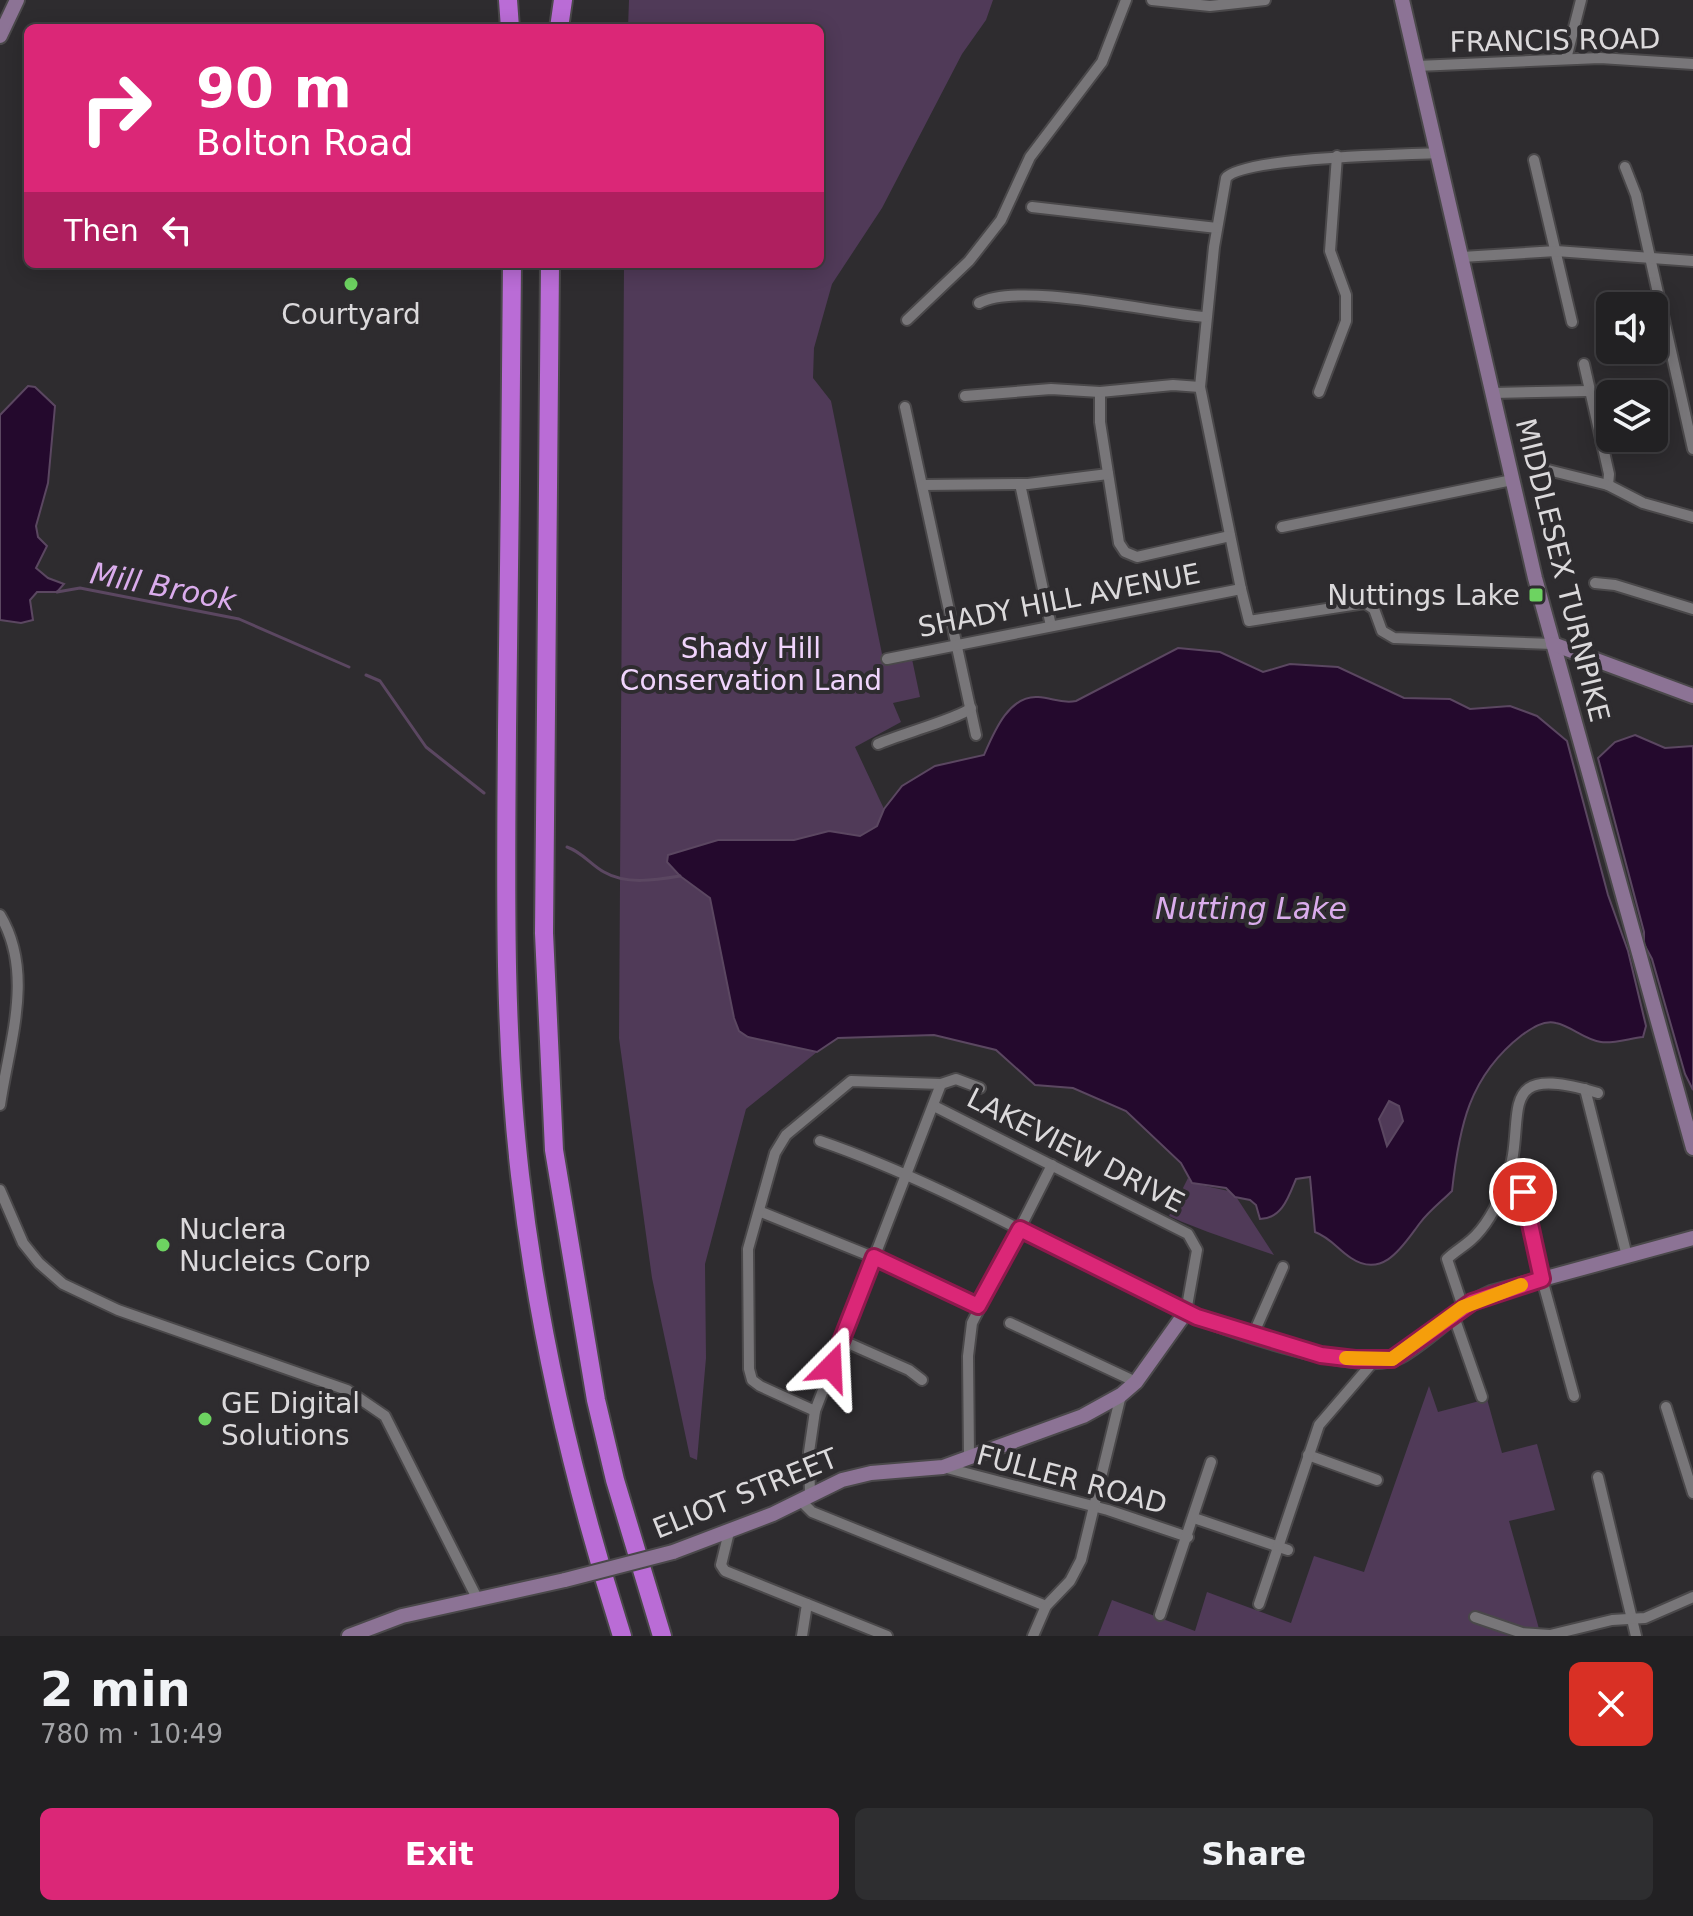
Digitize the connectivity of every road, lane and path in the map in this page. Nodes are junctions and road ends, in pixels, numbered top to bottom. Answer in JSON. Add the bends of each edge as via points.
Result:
{"nodes":[{"id":1,"x":17,"y":0,"type":"edge"},
{"id":2,"x":508,"y":0,"type":"edge"},
{"id":3,"x":516,"y":0,"type":"edge"},
{"id":4,"x":554,"y":0,"type":"edge"},
{"id":5,"x":563,"y":0,"type":"edge"},
{"id":6,"x":1126,"y":0,"type":"edge"},
{"id":7,"x":1152,"y":0,"type":"edge"},
{"id":8,"x":1265,"y":0,"type":"edge"},
{"id":9,"x":1402,"y":0,"type":"edge"},
{"id":10,"x":1581,"y":0,"type":"edge"},
{"id":11,"x":512,"y":24,"type":"edge"},
{"id":12,"x":513,"y":24,"type":"edge"},
{"id":13,"x":553,"y":24,"type":"edge"},
{"id":14,"x":560,"y":24,"type":"edge"},
{"id":15,"x":0,"y":36,"type":"edge"},
{"id":16,"x":1566,"y":59,"type":"junction"},
{"id":17,"x":1693,"y":64,"type":"edge"},
{"id":18,"x":1417,"y":66,"type":"junction"},
{"id":19,"x":1437,"y":153,"type":"junction"},
{"id":20,"x":1337,"y":156,"type":"junction"},
{"id":21,"x":1534,"y":160,"type":"dead end"},
{"id":22,"x":1625,"y":167,"type":"dead end"},
{"id":23,"x":1032,"y":207,"type":"dead end"},
{"id":24,"x":1217,"y":228,"type":"junction"},
{"id":25,"x":1556,"y":251,"type":"junction"},
{"id":26,"x":1462,"y":257,"type":"junction"},
{"id":27,"x":1649,"y":257,"type":"junction"},
{"id":28,"x":1693,"y":261,"type":"edge"},
{"id":29,"x":512,"y":268,"type":"edge"},
{"id":30,"x":550,"y":268,"type":"edge"},
{"id":31,"x":979,"y":303,"type":"dead end"},
{"id":32,"x":1205,"y":317,"type":"junction"},
{"id":33,"x":907,"y":320,"type":"dead end"},
{"id":34,"x":1572,"y":322,"type":"dead end"},
{"id":35,"x":1584,"y":364,"type":"dead end"},
{"id":36,"x":1200,"y":387,"type":"junction"},
{"id":37,"x":1589,"y":391,"type":"junction"},
{"id":38,"x":1100,"y":392,"type":"junction"},
{"id":39,"x":1319,"y":392,"type":"dead end"},
{"id":40,"x":1493,"y":393,"type":"junction"},
{"id":41,"x":965,"y":396,"type":"dead end"},
{"id":42,"x":1681,"y":400,"type":"junction"},
{"id":43,"x":1693,"y":400,"type":"edge"},
{"id":44,"x":905,"y":407,"type":"dead end"},
{"id":45,"x":1693,"y":449,"type":"edge"},
{"id":46,"x":1548,"y":470,"type":"dead end"},
{"id":47,"x":1108,"y":474,"type":"junction"},
{"id":48,"x":1512,"y":480,"type":"junction"},
{"id":49,"x":1020,"y":484,"type":"junction"},
{"id":50,"x":923,"y":485,"type":"junction"},
{"id":51,"x":1608,"y":485,"type":"junction"},
{"id":52,"x":1693,"y":517,"type":"edge"},
{"id":53,"x":1282,"y":527,"type":"dead end"},
{"id":54,"x":1230,"y":536,"type":"junction"},
{"id":55,"x":1595,"y":583,"type":"dead end"},
{"id":56,"x":1241,"y":589,"type":"junction"},
{"id":57,"x":1693,"y":609,"type":"edge"},
{"id":58,"x":1051,"y":626,"type":"junction"},
{"id":59,"x":959,"y":644,"type":"junction"},
{"id":60,"x":1553,"y":644,"type":"junction"},
{"id":61,"x":887,"y":659,"type":"dead end"},
{"id":62,"x":1693,"y":696,"type":"edge"},
{"id":63,"x":971,"y":708,"type":"junction"},
{"id":64,"x":976,"y":735,"type":"dead end"},
{"id":65,"x":878,"y":744,"type":"dead end"},
{"id":66,"x":0,"y":915,"type":"edge"},
{"id":67,"x":941,"y":1084,"type":"junction"},
{"id":68,"x":980,"y":1088,"type":"dead end"},
{"id":69,"x":1585,"y":1089,"type":"junction"},
{"id":70,"x":1598,"y":1093,"type":"dead end"},
{"id":71,"x":0,"y":1105,"type":"edge"},
{"id":72,"x":934,"y":1106,"type":"junction"},
{"id":73,"x":820,"y":1141,"type":"dead end"},
{"id":74,"x":1693,"y":1148,"type":"edge"},
{"id":75,"x":1052,"y":1165,"type":"junction"},
{"id":76,"x":1509,"y":1174,"type":"junction"},
{"id":77,"x":906,"y":1175,"type":"junction"},
{"id":78,"x":0,"y":1190,"type":"edge"},
{"id":79,"x":761,"y":1212,"type":"junction"},
{"id":80,"x":1020,"y":1229,"type":"junction"},
{"id":81,"x":1693,"y":1238,"type":"edge"},
{"id":82,"x":1195,"y":1240,"type":"joint"},
{"id":83,"x":1627,"y":1256,"type":"junction"},
{"id":84,"x":874,"y":1257,"type":"junction"},
{"id":85,"x":1283,"y":1267,"type":"dead end"},
{"id":86,"x":1542,"y":1279,"type":"junction"},
{"id":87,"x":978,"y":1306,"type":"junction"},
{"id":88,"x":1458,"y":1311,"type":"junction"},
{"id":89,"x":1186,"y":1312,"type":"junction"},
{"id":90,"x":1010,"y":1323,"type":"dead end"},
{"id":91,"x":1253,"y":1335,"type":"junction"},
{"id":92,"x":841,"y":1340,"type":"junction"},
{"id":93,"x":1374,"y":1361,"type":"junction"},
{"id":94,"x":922,"y":1380,"type":"dead end"},
{"id":95,"x":1136,"y":1382,"type":"junction"},
{"id":96,"x":1121,"y":1395,"type":"junction"},
{"id":97,"x":1574,"y":1396,"type":"dead end"},
{"id":98,"x":1482,"y":1397,"type":"dead end"},
{"id":99,"x":1666,"y":1407,"type":"dead end"},
{"id":100,"x":815,"y":1411,"type":"junction"},
{"id":101,"x":1308,"y":1455,"type":"junction"},
{"id":102,"x":969,"y":1457,"type":"junction"},
{"id":103,"x":1211,"y":1462,"type":"dead end"},
{"id":104,"x":943,"y":1467,"type":"junction"},
{"id":105,"x":1598,"y":1477,"type":"dead end"},
{"id":106,"x":1377,"y":1480,"type":"dead end"},
{"id":107,"x":1693,"y":1493,"type":"edge"},
{"id":108,"x":805,"y":1498,"type":"junction"},
{"id":109,"x":1095,"y":1507,"type":"junction"},
{"id":110,"x":1194,"y":1518,"type":"junction"},
{"id":111,"x":729,"y":1532,"type":"junction"},
{"id":112,"x":1188,"y":1537,"type":"junction"},
{"id":113,"x":1283,"y":1548,"type":"junction"},
{"id":114,"x":1693,"y":1597,"type":"edge"},
{"id":115,"x":478,"y":1600,"type":"junction"},
{"id":116,"x":807,"y":1604,"type":"junction"},
{"id":117,"x":1259,"y":1604,"type":"dead end"},
{"id":118,"x":1046,"y":1606,"type":"junction"},
{"id":119,"x":1160,"y":1615,"type":"dead end"},
{"id":120,"x":1475,"y":1617,"type":"dead end"},
{"id":121,"x":1632,"y":1619,"type":"junction"},
{"id":122,"x":349,"y":1636,"type":"edge"},
{"id":123,"x":622,"y":1636,"type":"edge"},
{"id":124,"x":662,"y":1636,"type":"edge"},
{"id":125,"x":802,"y":1636,"type":"edge"},
{"id":126,"x":887,"y":1636,"type":"edge"},
{"id":127,"x":1033,"y":1636,"type":"edge"},
{"id":128,"x":1636,"y":1636,"type":"edge"}],
"edges":[{"from":1,"to":15,"type":"street"},
{"from":2,"to":11,"type":"highway"},
{"from":3,"to":12,"type":"highway"},
{"from":4,"to":13,"type":"highway"},
{"from":5,"to":14,"type":"highway"},
{"from":6,"to":33,"type":"street","via":[[1106,55],[1030,157],[1001,220],[969,261]]},
{"from":7,"to":8,"type":"street","via":[[1210,6]]},
{"from":9,"to":18,"type":"street","name":"MIDDLESEX TURNPIKE"},
{"from":10,"to":16,"type":"street"},
{"from":16,"to":17,"type":"street","name":"FRANCIS ROAD"},
{"from":16,"to":18,"type":"street","name":"FRANCIS ROAD"},
{"from":18,"to":19,"type":"street","name":"MIDDLESEX TURNPIKE"},
{"from":19,"to":20,"type":"street"},
{"from":19,"to":26,"type":"street","name":"MIDDLESEX TURNPIKE"},
{"from":20,"to":24,"type":"street","via":[[1233,171],[1224,184]]},
{"from":20,"to":39,"type":"street","via":[[1330,244],[1346,295],[1346,321]]},
{"from":21,"to":25,"type":"street"},
{"from":22,"to":27,"type":"street"},
{"from":23,"to":24,"type":"street"},
{"from":24,"to":32,"type":"street"},
{"from":25,"to":26,"type":"street"},
{"from":25,"to":27,"type":"street"},
{"from":25,"to":34,"type":"street"},
{"from":26,"to":40,"type":"street","name":"MIDDLESEX TURNPIKE"},
{"from":27,"to":28,"type":"street"},
{"from":27,"to":42,"type":"street"},
{"from":29,"to":123,"type":"highway","via":[[505,935],[513,1097],[531,1255],[551,1368],[591,1538]]},
{"from":30,"to":124,"type":"highway","via":[[544,933],[554,1150],[596,1400]]},
{"from":31,"to":32,"type":"street","via":[[1025,295]]},
{"from":32,"to":36,"type":"street"},
{"from":35,"to":37,"type":"street"},
{"from":36,"to":38,"type":"street"},
{"from":36,"to":54,"type":"street"},
{"from":37,"to":40,"type":"street"},
{"from":37,"to":51,"type":"street"},
{"from":38,"to":41,"type":"street","via":[[1051,389]]},
{"from":38,"to":47,"type":"street"},
{"from":40,"to":48,"type":"street","name":"MIDDLESEX TURNPIKE"},
{"from":42,"to":43,"type":"street"},
{"from":42,"to":45,"type":"street"},
{"from":44,"to":50,"type":"street"},
{"from":46,"to":51,"type":"street"},
{"from":47,"to":49,"type":"street"},
{"from":47,"to":54,"type":"street","via":[[1119,543],[1129,555]]},
{"from":48,"to":53,"type":"street"},
{"from":48,"to":60,"type":"street","name":"MIDDLESEX TURNPIKE"},
{"from":49,"to":50,"type":"street"},
{"from":49,"to":58,"type":"street"},
{"from":50,"to":59,"type":"street"},
{"from":51,"to":52,"type":"street","via":[[1643,503]]},
{"from":54,"to":56,"type":"street"},
{"from":55,"to":57,"type":"street"},
{"from":56,"to":58,"type":"street","name":"SHADY HILL AVENUE"},
{"from":56,"to":60,"type":"street","via":[[1249,621],[1365,603],[1374,609],[1382,631],[1394,638]]},
{"from":58,"to":59,"type":"street","name":"SHADY HILL AVENUE"},
{"from":59,"to":61,"type":"street","name":"SHADY HILL AVENUE"},
{"from":59,"to":63,"type":"street"},
{"from":60,"to":62,"type":"street"},
{"from":60,"to":74,"type":"street","name":"MIDDLESEX TURNPIKE"},
{"from":63,"to":64,"type":"street"},
{"from":63,"to":65,"type":"street"},
{"from":66,"to":71,"type":"street","via":[[13,941],[18,982]]},
{"from":67,"to":68,"type":"street","via":[[956,1079]]},
{"from":67,"to":72,"type":"street"},
{"from":67,"to":79,"type":"street","via":[[846,1084],[783,1139]]},
{"from":69,"to":70,"type":"street"},
{"from":69,"to":76,"type":"street","via":[[1558,1083],[1524,1090]]},
{"from":69,"to":83,"type":"street"},
{"from":72,"to":75,"type":"street","name":"LAKEVIEW DRIVE"},
{"from":72,"to":77,"type":"street"},
{"from":73,"to":77,"type":"street"},
{"from":75,"to":80,"type":"street"},
{"from":75,"to":82,"type":"street","name":"LAKEVIEW DRIVE"},
{"from":76,"to":86,"type":"street","via":[[1523,1192]]},
{"from":76,"to":88,"type":"street","via":[[1479,1233],[1447,1259]]},
{"from":77,"to":80,"type":"street"},
{"from":77,"to":84,"type":"street"},
{"from":78,"to":115,"type":"street","via":[[23,1243],[49,1274],[72,1289],[118,1310],[331,1383],[385,1416]]},
{"from":79,"to":84,"type":"street"},
{"from":79,"to":100,"type":"street","via":[[748,1249],[752,1380]]},
{"from":80,"to":87,"type":"street"},
{"from":80,"to":89,"type":"street"},
{"from":81,"to":83,"type":"street"},
{"from":82,"to":89,"type":"street","name":"ELIOT STREET"},
{"from":83,"to":86,"type":"street"},
{"from":84,"to":87,"type":"street"},
{"from":84,"to":92,"type":"street"},
{"from":85,"to":91,"type":"street"},
{"from":86,"to":88,"type":"street","via":[[1491,1293]]},
{"from":86,"to":97,"type":"street"},
{"from":87,"to":102,"type":"street","via":[[968,1344]]},
{"from":88,"to":93,"type":"street","via":[[1400,1356]]},
{"from":88,"to":98,"type":"street"},
{"from":89,"to":91,"type":"street"},
{"from":89,"to":95,"type":"street","name":"ELIOT STREET"},
{"from":90,"to":95,"type":"street"},
{"from":91,"to":93,"type":"street","via":[[1328,1356]]},
{"from":92,"to":94,"type":"street"},
{"from":92,"to":100,"type":"street"},
{"from":93,"to":101,"type":"street","via":[[1324,1417]]},
{"from":95,"to":96,"type":"street","name":"ELIOT STREET"},
{"from":96,"to":102,"type":"street","name":"ELIOT STREET","via":[[1068,1423]]},
{"from":96,"to":109,"type":"street"},
{"from":99,"to":107,"type":"street"},
{"from":100,"to":108,"type":"street"},
{"from":101,"to":106,"type":"street"},
{"from":101,"to":113,"type":"street"},
{"from":102,"to":104,"type":"street","name":"ELIOT STREET"},
{"from":103,"to":110,"type":"street"},
{"from":104,"to":108,"type":"street","name":"ELIOT STREET","via":[[860,1475]]},
{"from":104,"to":109,"type":"street","name":"FULLER ROAD"},
{"from":105,"to":121,"type":"street"},
{"from":108,"to":111,"type":"street","name":"ELIOT STREET"},
{"from":108,"to":118,"type":"street","via":[[812,1512]]},
{"from":109,"to":112,"type":"street","name":"FULLER ROAD"},
{"from":109,"to":118,"type":"street","via":[[1078,1567]]},
{"from":110,"to":112,"type":"street"},
{"from":110,"to":113,"type":"street"},
{"from":111,"to":115,"type":"street","name":"ELIOT STREET","bridge":true,"via":[[673,1552]]},
{"from":111,"to":116,"type":"street","via":[[722,1568]]},
{"from":112,"to":119,"type":"street"},
{"from":113,"to":117,"type":"street"},
{"from":114,"to":121,"type":"street"},
{"from":115,"to":122,"type":"street","name":"ELIOT STREET","via":[[402,1616]]},
{"from":116,"to":125,"type":"street"},
{"from":116,"to":126,"type":"street"},
{"from":118,"to":127,"type":"street"},
{"from":120,"to":121,"type":"street","via":[[1541,1636]]},
{"from":121,"to":128,"type":"street"}]}
